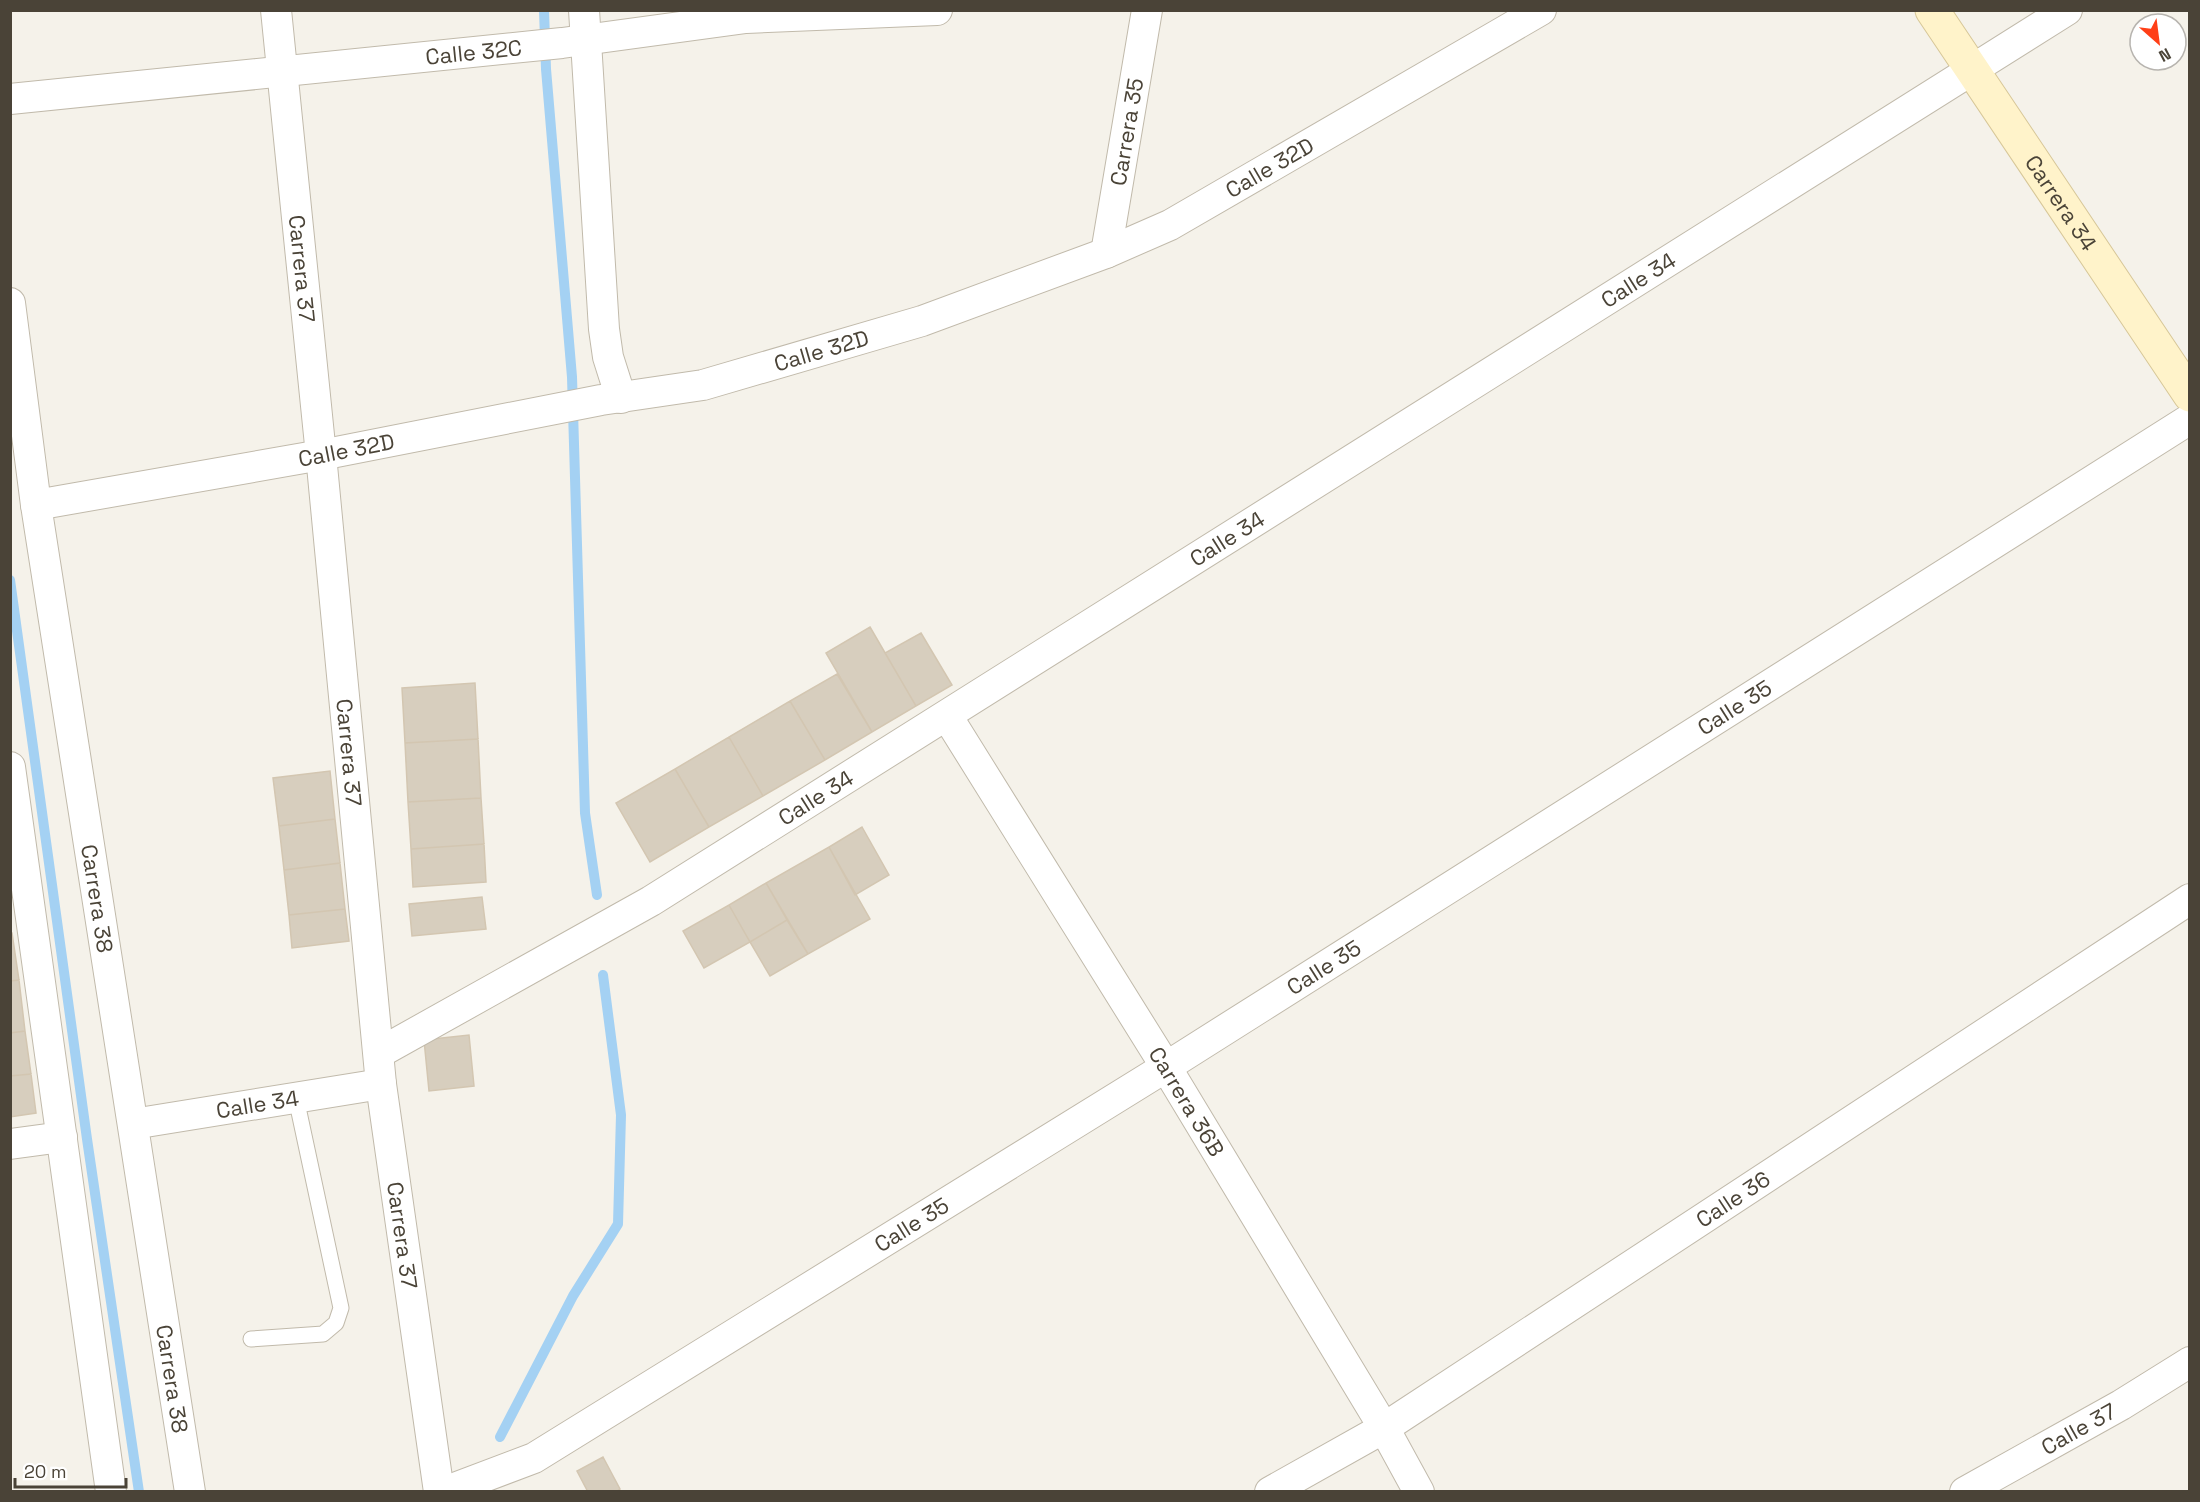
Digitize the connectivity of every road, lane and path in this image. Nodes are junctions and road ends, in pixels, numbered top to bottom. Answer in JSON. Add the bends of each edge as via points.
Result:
{"nodes":[{"id":1,"x":276,"y":10,"type":"edge"},
{"id":2,"x":938,"y":10,"type":"edge"},
{"id":3,"x":1147,"y":10,"type":"edge"},
{"id":4,"x":1541,"y":10,"type":"edge"},
{"id":5,"x":1932,"y":10,"type":"edge"},
{"id":6,"x":2067,"y":10,"type":"edge"},
{"id":7,"x":577,"y":31,"type":"edge"},
{"id":8,"x":1971,"y":70,"type":"junction"},
{"id":9,"x":282,"y":72,"type":"junction"},
{"id":10,"x":10,"y":99,"type":"edge"},
{"id":11,"x":1106,"y":253,"type":"junction"},
{"id":12,"x":10,"y":303,"type":"edge"},
{"id":13,"x":2190,"y":395,"type":"edge"},
{"id":14,"x":611,"y":399,"type":"junction"},
{"id":15,"x":2190,"y":419,"type":"edge"},
{"id":16,"x":321,"y":456,"type":"junction"},
{"id":17,"x":36,"y":505,"type":"junction"},
{"id":18,"x":947,"y":716,"type":"junction"},
{"id":19,"x":10,"y":767,"type":"edge"},
{"id":20,"x":2190,"y":899,"type":"edge"},
{"id":21,"x":379,"y":1053,"type":"junction"},
{"id":22,"x":1166,"y":1067,"type":"junction"},
{"id":23,"x":381,"y":1084,"type":"junction"},
{"id":24,"x":296,"y":1098,"type":"junction"},
{"id":25,"x":133,"y":1124,"type":"junction"},
{"id":26,"x":62,"y":1137,"type":"junction"},
{"id":27,"x":10,"y":1144,"type":"edge"},
{"id":28,"x":251,"y":1339,"type":"dead end"},
{"id":29,"x":2190,"y":1362,"type":"edge"},
{"id":30,"x":1384,"y":1428,"type":"junction"},
{"id":31,"x":111,"y":1491,"type":"edge"},
{"id":32,"x":190,"y":1491,"type":"edge"},
{"id":33,"x":439,"y":1491,"type":"edge"},
{"id":34,"x":444,"y":1491,"type":"edge"},
{"id":35,"x":1270,"y":1491,"type":"edge"},
{"id":36,"x":1419,"y":1491,"type":"edge"},
{"id":37,"x":1965,"y":1491,"type":"edge"}],
"edges":[{"from":1,"to":9,"type":"street","name":"Carrera 37"},
{"from":2,"to":7,"type":"street","name":"Calle 32C","via":[[746,18]]},
{"from":3,"to":11,"type":"street","name":"Carrera 35"},
{"from":4,"to":11,"type":"street","name":"Calle 32D","via":[[1170,225]]},
{"from":5,"to":8,"type":"street","name":"Carrera 34"},
{"from":6,"to":8,"type":"street","name":"Calle 34"},
{"from":7,"to":9,"type":"street","name":"Calle 32C","via":[[533,45]]},
{"from":7,"to":14,"type":"street"},
{"from":8,"to":13,"type":"street","name":"Carrera 34"},
{"from":8,"to":18,"type":"street","name":"Calle 34"},
{"from":9,"to":10,"type":"street","name":"Calle 32C"},
{"from":9,"to":16,"type":"street","name":"Carrera 37"},
{"from":11,"to":14,"type":"street","name":"Calle 32D","via":[[910,325],[703,385]]},
{"from":12,"to":17,"type":"street","name":"Carrera 38"},
{"from":14,"to":16,"type":"street","name":"Calle 32D"},
{"from":15,"to":22,"type":"street","name":"Calle 35"},
{"from":16,"to":17,"type":"street","name":"Calle 32D"},
{"from":16,"to":21,"type":"street","name":"Carrera 37"},
{"from":17,"to":25,"type":"street","name":"Carrera 38"},
{"from":18,"to":21,"type":"street","name":"Calle 34","via":[[651,901]]},
{"from":18,"to":22,"type":"street","name":"Carrera 36B"},
{"from":19,"to":26,"type":"street"},
{"from":20,"to":30,"type":"street","name":"Calle 36"},
{"from":21,"to":23,"type":"street","name":"Carrera 37"},
{"from":22,"to":30,"type":"street","name":"Carrera 36B"},
{"from":22,"to":34,"type":"street","name":"Calle 35","via":[[534,1458]]},
{"from":23,"to":24,"type":"street","name":"Calle 34"},
{"from":23,"to":33,"type":"street","name":"Carrera 37"},
{"from":24,"to":25,"type":"street","name":"Calle 34"},
{"from":24,"to":28,"type":"lane","via":[[341,1308],[336,1323],[323,1334]]},
{"from":25,"to":32,"type":"street","name":"Carrera 38"},
{"from":26,"to":27,"type":"street"},
{"from":26,"to":31,"type":"street"},
{"from":29,"to":37,"type":"street","name":"Calle 37"},
{"from":30,"to":35,"type":"street","name":"Calle 36"},
{"from":30,"to":36,"type":"street","name":"Carrera 36B"}]}
